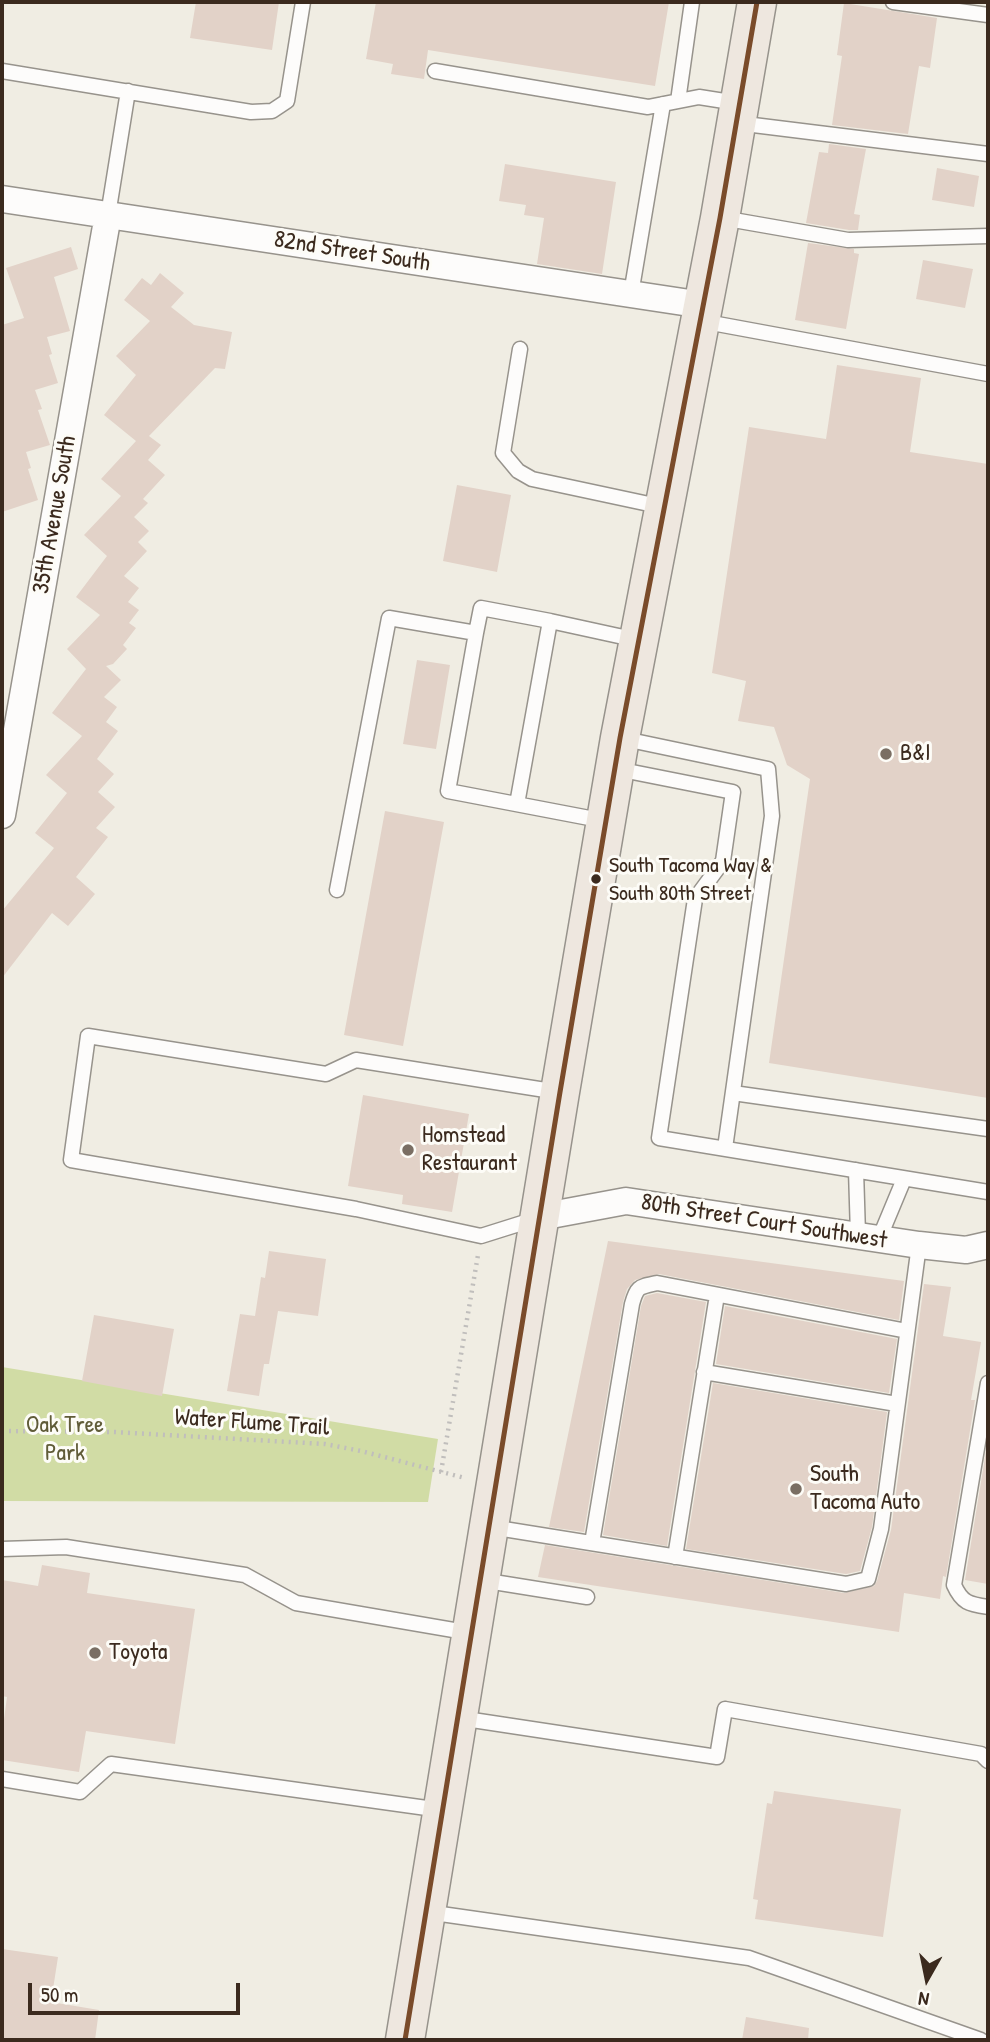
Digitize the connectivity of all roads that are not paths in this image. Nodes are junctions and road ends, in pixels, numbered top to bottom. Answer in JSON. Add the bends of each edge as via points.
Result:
{"nodes":[{"id":1,"x":303,"y":2,"type":"edge"},
{"id":2,"x":692,"y":2,"type":"edge"},
{"id":3,"x":757,"y":2,"type":"edge"},
{"id":4,"x":893,"y":2,"type":"edge"},
{"id":5,"x":988,"y":15,"type":"edge"},
{"id":6,"x":2,"y":71,"type":"edge"},
{"id":7,"x":435,"y":71,"type":"dead end"},
{"id":8,"x":128,"y":91,"type":"junction"},
{"id":9,"x":671,"y":102,"type":"junction"},
{"id":10,"x":737,"y":113,"type":"junction"},
{"id":11,"x":988,"y":154,"type":"edge"},
{"id":12,"x":2,"y":200,"type":"edge"},
{"id":13,"x":108,"y":215,"type":"junction"},
{"id":14,"x":720,"y":218,"type":"junction"},
{"id":15,"x":988,"y":236,"type":"edge"},
{"id":16,"x":631,"y":294,"type":"junction"},
{"id":17,"x":702,"y":313,"type":"junction"},
{"id":18,"x":520,"y":349,"type":"dead end"},
{"id":19,"x":988,"y":374,"type":"edge"},
{"id":20,"x":664,"y":507,"type":"junction"},
{"id":21,"x":550,"y":621,"type":"junction"},
{"id":22,"x":476,"y":633,"type":"junction"},
{"id":23,"x":639,"y":640,"type":"junction"},
{"id":24,"x":618,"y":753,"type":"junction"},
{"id":25,"x":517,"y":804,"type":"junction"},
{"id":26,"x":2,"y":815,"type":"edge"},
{"id":27,"x":606,"y":821,"type":"junction"},
{"id":28,"x":337,"y":890,"type":"dead end"},
{"id":29,"x":560,"y":1092,"type":"junction"},
{"id":30,"x":733,"y":1093,"type":"junction"},
{"id":31,"x":988,"y":1129,"type":"edge"},
{"id":32,"x":725,"y":1148,"type":"junction"},
{"id":33,"x":856,"y":1170,"type":"junction"},
{"id":34,"x":904,"y":1179,"type":"junction"},
{"id":35,"x":988,"y":1192,"type":"edge"},
{"id":36,"x":540,"y":1217,"type":"junction"},
{"id":37,"x":868,"y":1237,"type":"junction"},
{"id":38,"x":919,"y":1245,"type":"junction"},
{"id":39,"x":988,"y":1245,"type":"edge"},
{"id":40,"x":717,"y":1295,"type":"junction"},
{"id":41,"x":907,"y":1331,"type":"junction"},
{"id":42,"x":704,"y":1372,"type":"junction"},
{"id":43,"x":988,"y":1383,"type":"edge"},
{"id":44,"x":897,"y":1404,"type":"junction"},
{"id":45,"x":488,"y":1527,"type":"junction"},
{"id":46,"x":592,"y":1543,"type":"junction"},
{"id":47,"x":2,"y":1549,"type":"edge"},
{"id":48,"x":675,"y":1557,"type":"junction"},
{"id":49,"x":480,"y":1580,"type":"junction"},
{"id":50,"x":587,"y":1597,"type":"dead end"},
{"id":51,"x":988,"y":1607,"type":"edge"},
{"id":52,"x":471,"y":1633,"type":"junction"},
{"id":53,"x":457,"y":1718,"type":"junction"},
{"id":54,"x":988,"y":1760,"type":"edge"},
{"id":55,"x":2,"y":1779,"type":"edge"},
{"id":56,"x":442,"y":1810,"type":"junction"},
{"id":57,"x":425,"y":1912,"type":"junction"},
{"id":58,"x":405,"y":2040,"type":"edge"},
{"id":59,"x":981,"y":2040,"type":"edge"}],
"edges":[{"from":1,"to":8,"type":"lane","via":[[288,101],[272,111],[251,112]]},
{"from":2,"to":9,"type":"lane"},
{"from":3,"to":10,"type":"main road"},
{"from":4,"to":5,"type":"lane"},
{"from":6,"to":8,"type":"lane"},
{"from":7,"to":9,"type":"lane","via":[[648,107]]},
{"from":8,"to":13,"type":"lane"},
{"from":9,"to":10,"type":"lane","via":[[699,97]]},
{"from":9,"to":16,"type":"lane"},
{"from":10,"to":11,"type":"lane"},
{"from":10,"to":14,"type":"main road"},
{"from":12,"to":13,"type":"street","name":"82nd Street South"},
{"from":13,"to":16,"type":"street","name":"82nd Street South"},
{"from":13,"to":26,"type":"street","name":"35th Avenue South"},
{"from":14,"to":15,"type":"lane","via":[[848,240]]},
{"from":14,"to":17,"type":"main road"},
{"from":16,"to":17,"type":"street","name":"82nd Street South"},
{"from":17,"to":19,"type":"lane"},
{"from":17,"to":20,"type":"main road"},
{"from":18,"to":20,"type":"lane","via":[[503,453],[518,471],[532,479]]},
{"from":20,"to":23,"type":"main road"},
{"from":21,"to":22,"type":"lane","via":[[481,608]]},
{"from":21,"to":23,"type":"lane"},
{"from":21,"to":25,"type":"lane"},
{"from":22,"to":25,"type":"lane","via":[[447,792]]},
{"from":22,"to":28,"type":"lane","via":[[389,618]]},
{"from":23,"to":24,"type":"main road"},
{"from":24,"to":27,"type":"main road"},
{"from":24,"to":30,"type":"lane","via":[[768,769],[772,816]]},
{"from":24,"to":32,"type":"lane","via":[[733,792],[723,861],[695,899],[659,1138]]},
{"from":25,"to":27,"type":"lane"},
{"from":27,"to":29,"type":"main road"},
{"from":29,"to":36,"type":"main road"},
{"from":29,"to":36,"type":"lane","via":[[356,1060],[327,1074],[88,1036],[71,1160],[356,1209],[481,1236]]},
{"from":30,"to":31,"type":"lane"},
{"from":30,"to":32,"type":"lane"},
{"from":32,"to":33,"type":"lane"},
{"from":33,"to":34,"type":"lane"},
{"from":33,"to":37,"type":"lane"},
{"from":34,"to":35,"type":"lane"},
{"from":34,"to":37,"type":"lane"},
{"from":36,"to":37,"type":"street","name":"80th Street Court Southwest","via":[[626,1201]]},
{"from":36,"to":45,"type":"main road"},
{"from":37,"to":38,"type":"street","name":"80th Street Court Southwest"},
{"from":38,"to":39,"type":"street","name":"80th Street Court Southwest","via":[[966,1250]]},
{"from":38,"to":41,"type":"lane"},
{"from":40,"to":41,"type":"lane"},
{"from":40,"to":42,"type":"lane"},
{"from":40,"to":46,"type":"lane","via":[[657,1283],[635,1291]]},
{"from":41,"to":44,"type":"lane"},
{"from":42,"to":44,"type":"lane"},
{"from":42,"to":48,"type":"lane"},
{"from":43,"to":51,"type":"lane","via":[[954,1585],[959,1597]]},
{"from":44,"to":48,"type":"lane","via":[[881,1529],[868,1579],[846,1584]]},
{"from":45,"to":46,"type":"lane"},
{"from":45,"to":49,"type":"main road"},
{"from":46,"to":48,"type":"lane"},
{"from":47,"to":52,"type":"lane","via":[[66,1547],[245,1575],[296,1603]]},
{"from":49,"to":50,"type":"lane"},
{"from":49,"to":52,"type":"main road"},
{"from":52,"to":53,"type":"main road"},
{"from":53,"to":54,"type":"lane","via":[[717,1757],[725,1709],[981,1754]]},
{"from":53,"to":56,"type":"main road"},
{"from":55,"to":56,"type":"lane","via":[[80,1792],[111,1764]]},
{"from":56,"to":57,"type":"main road"},
{"from":57,"to":58,"type":"main road"},
{"from":57,"to":59,"type":"lane","via":[[749,1958]]}]}
